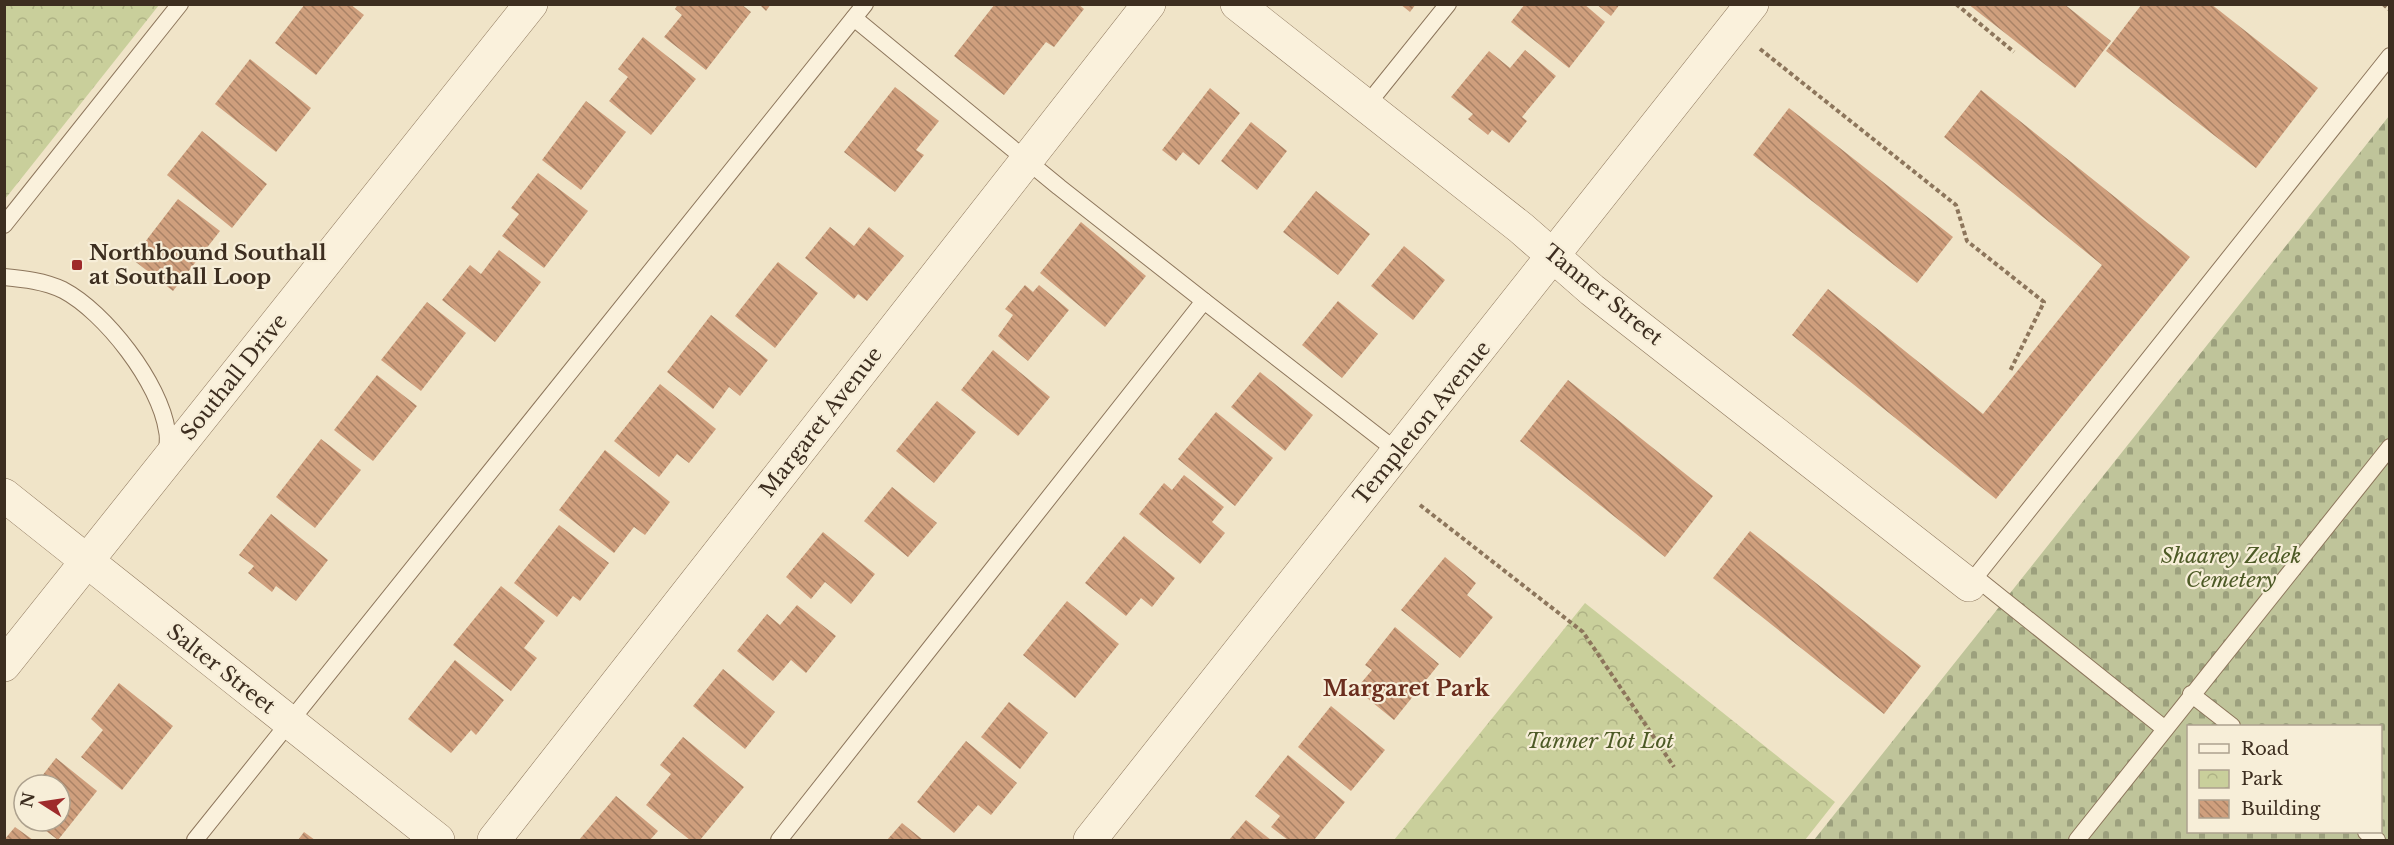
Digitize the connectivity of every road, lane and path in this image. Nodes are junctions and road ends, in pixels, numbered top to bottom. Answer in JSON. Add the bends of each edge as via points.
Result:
{"nodes":[{"id":1,"x":180,"y":4,"type":"edge"},
{"id":2,"x":531,"y":4,"type":"edge"},
{"id":3,"x":865,"y":4,"type":"edge"},
{"id":4,"x":1149,"y":4,"type":"edge"},
{"id":5,"x":1237,"y":4,"type":"edge"},
{"id":6,"x":1448,"y":4,"type":"edge"},
{"id":7,"x":1956,"y":4,"type":"edge"},
{"id":8,"x":2383,"y":4,"type":"edge"},
{"id":9,"x":2390,"y":10,"type":"edge"},
{"id":10,"x":1742,"y":16,"type":"edge"},
{"id":11,"x":854,"y":18,"type":"junction"},
{"id":12,"x":2014,"y":52,"type":"dead end"},
{"id":13,"x":2390,"y":56,"type":"edge"},
{"id":14,"x":1366,"y":106,"type":"junction"},
{"id":15,"x":1026,"y":161,"type":"junction"},
{"id":16,"x":4,"y":225,"type":"edge"},
{"id":17,"x":1555,"y":256,"type":"junction"},
{"id":18,"x":4,"y":278,"type":"edge"},
{"id":19,"x":1204,"y":301,"type":"junction"},
{"id":20,"x":2010,"y":371,"type":"dead end"},
{"id":21,"x":2390,"y":447,"type":"edge"},
{"id":22,"x":1398,"y":452,"type":"junction"},
{"id":23,"x":167,"y":461,"type":"junction"},
{"id":24,"x":4,"y":495,"type":"edge"},
{"id":25,"x":1420,"y":505,"type":"dead end"},
{"id":26,"x":86,"y":562,"type":"junction"},
{"id":27,"x":1972,"y":581,"type":"junction"},
{"id":28,"x":4,"y":665,"type":"edge"},
{"id":29,"x":2191,"y":694,"type":"junction"},
{"id":30,"x":289,"y":723,"type":"junction"},
{"id":31,"x":2231,"y":725,"type":"edge"},
{"id":32,"x":2165,"y":729,"type":"junction"},
{"id":33,"x":1674,"y":767,"type":"dead end"},
{"id":34,"x":195,"y":840,"type":"edge"},
{"id":35,"x":438,"y":840,"type":"edge"},
{"id":36,"x":494,"y":840,"type":"edge"},
{"id":37,"x":779,"y":840,"type":"edge"},
{"id":38,"x":1090,"y":840,"type":"edge"},
{"id":39,"x":2077,"y":840,"type":"edge"}],
"edges":[{"from":1,"to":16,"type":"lane"},
{"from":2,"to":23,"type":"street","name":"Southall Drive"},
{"from":3,"to":11,"type":"lane"},
{"from":4,"to":15,"type":"street","name":"Margaret Avenue"},
{"from":5,"to":14,"type":"street","name":"Tanner Street"},
{"from":6,"to":14,"type":"lane"},
{"from":7,"to":12,"type":"path"},
{"from":8,"to":9,"type":"path"},
{"from":10,"to":17,"type":"street","name":"Templeton Avenue"},
{"from":10,"to":20,"type":"path","via":[[1956,205],[1967,241],[2044,302]]},
{"from":11,"to":15,"type":"lane"},
{"from":11,"to":30,"type":"lane"},
{"from":13,"to":27,"type":"lane"},
{"from":14,"to":17,"type":"street","name":"Tanner Street"},
{"from":15,"to":19,"type":"lane"},
{"from":15,"to":36,"type":"street","name":"Margaret Avenue"},
{"from":17,"to":22,"type":"street","name":"Templeton Avenue"},
{"from":17,"to":27,"type":"street","name":"Tanner Street","via":[[1592,290]]},
{"from":18,"to":23,"type":"lane","via":[[31,280],[63,291],[98,316],[145,372],[168,430]]},
{"from":19,"to":22,"type":"lane"},
{"from":19,"to":37,"type":"lane"},
{"from":21,"to":29,"type":"lane"},
{"from":22,"to":38,"type":"street","name":"Templeton Avenue"},
{"from":23,"to":26,"type":"street","name":"Southall Drive"},
{"from":24,"to":26,"type":"street","name":"Salter Street"},
{"from":25,"to":33,"type":"path","via":[[1584,632]]},
{"from":26,"to":28,"type":"street","name":"Southall Drive"},
{"from":26,"to":30,"type":"street","name":"Salter Street"},
{"from":27,"to":32,"type":"lane"},
{"from":29,"to":31,"type":"lane"},
{"from":29,"to":32,"type":"lane"},
{"from":30,"to":34,"type":"lane"},
{"from":30,"to":35,"type":"street","name":"Salter Street"},
{"from":32,"to":39,"type":"lane"}]}
